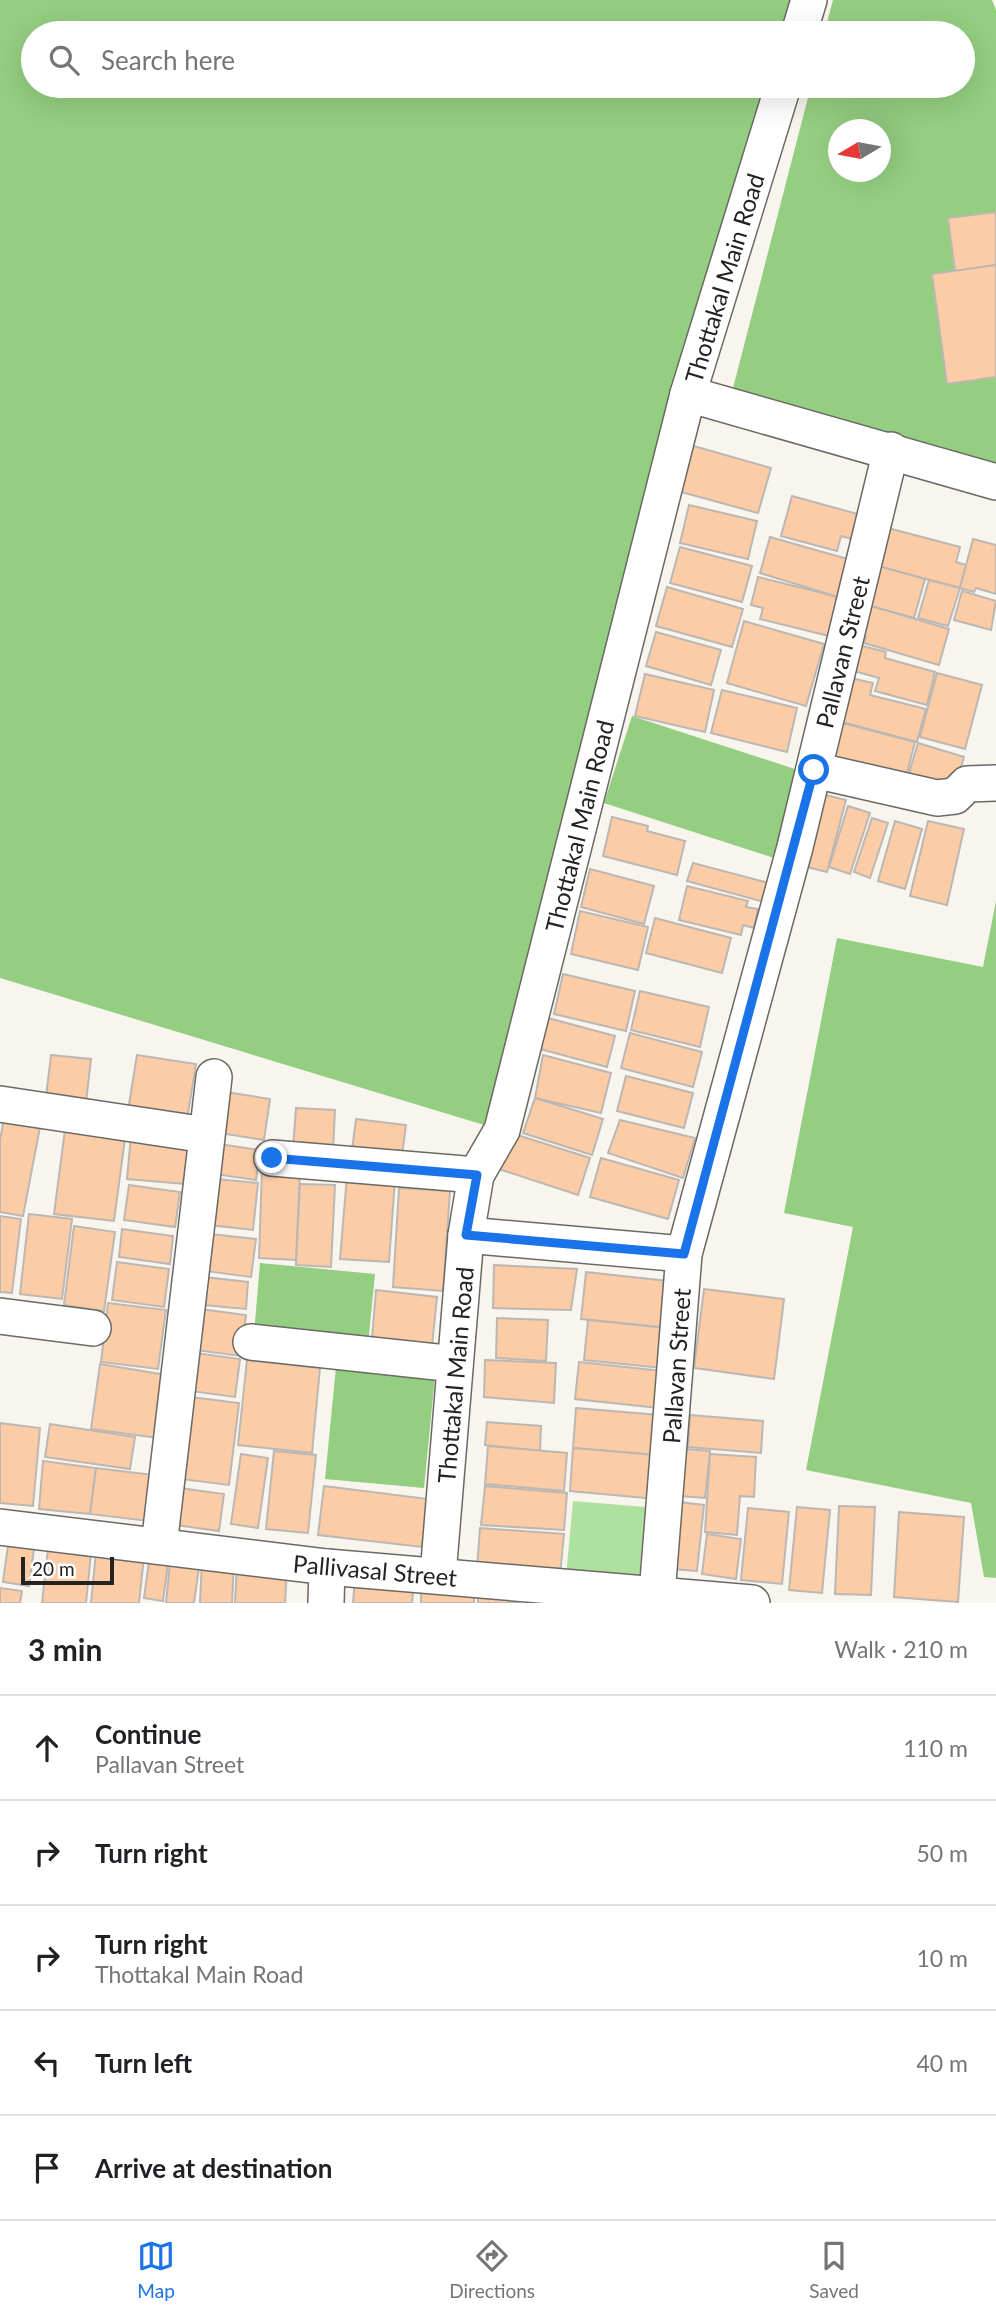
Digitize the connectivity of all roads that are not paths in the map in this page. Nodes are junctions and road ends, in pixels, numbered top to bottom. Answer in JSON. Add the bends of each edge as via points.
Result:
{"nodes":[{"id":1,"x":809,"y":0,"type":"edge"},
{"id":2,"x":803,"y":21,"type":"edge"},
{"id":3,"x":778,"y":98,"type":"edge"},
{"id":4,"x":688,"y":394,"type":"junction"},
{"id":5,"x":891,"y":450,"type":"junction"},
{"id":6,"x":996,"y":482,"type":"edge"},
{"id":7,"x":814,"y":770,"type":"junction"},
{"id":8,"x":996,"y":782,"type":"edge"},
{"id":9,"x":214,"y":1077,"type":"dead end"},
{"id":10,"x":0,"y":1104,"type":"edge"},
{"id":11,"x":205,"y":1135,"type":"junction"},
{"id":12,"x":272,"y":1158,"type":"dead end"},
{"id":13,"x":477,"y":1175,"type":"junction"},
{"id":14,"x":466,"y":1235,"type":"junction"},
{"id":15,"x":684,"y":1254,"type":"junction"},
{"id":16,"x":0,"y":1316,"type":"edge"},
{"id":17,"x":93,"y":1328,"type":"dead end"},
{"id":18,"x":251,"y":1342,"type":"dead end"},
{"id":19,"x":455,"y":1364,"type":"junction"},
{"id":20,"x":0,"y":1527,"type":"edge"},
{"id":21,"x":159,"y":1546,"type":"junction"},
{"id":22,"x":327,"y":1567,"type":"junction"},
{"id":23,"x":438,"y":1575,"type":"junction"},
{"id":24,"x":657,"y":1594,"type":"junction"},
{"id":25,"x":326,"y":1603,"type":"edge"},
{"id":26,"x":752,"y":1603,"type":"edge"}],
"edges":[{"from":1,"to":2,"type":"street"},
{"from":3,"to":4,"type":"street","name":"Thottakal Main Road"},
{"from":4,"to":5,"type":"street"},
{"from":4,"to":13,"type":"street","name":"Thottakal Main Road","via":[[502,1130]]},
{"from":5,"to":6,"type":"street"},
{"from":5,"to":7,"type":"street","name":"Pallavan Street"},
{"from":7,"to":8,"type":"street","via":[[937,798],[955,796],[967,784]]},
{"from":7,"to":15,"type":"street","name":"Pallavan Street"},
{"from":9,"to":11,"type":"street"},
{"from":10,"to":11,"type":"street"},
{"from":11,"to":21,"type":"street"},
{"from":12,"to":13,"type":"street"},
{"from":13,"to":14,"type":"street","name":"Thottakal Main Road"},
{"from":14,"to":15,"type":"street"},
{"from":14,"to":19,"type":"street","name":"Thottakal Main Road"},
{"from":15,"to":24,"type":"street","name":"Pallavan Street"},
{"from":16,"to":17,"type":"street"},
{"from":18,"to":19,"type":"street"},
{"from":19,"to":23,"type":"street","name":"Thottakal Main Road"},
{"from":20,"to":21,"type":"street","name":"Pallivasal Street"},
{"from":21,"to":22,"type":"street","name":"Pallivasal Street"},
{"from":22,"to":23,"type":"street","name":"Pallivasal Street"},
{"from":22,"to":25,"type":"street"},
{"from":23,"to":24,"type":"street","name":"Pallivasal Street"},
{"from":24,"to":26,"type":"street","name":"Pallivasal Street"}]}
